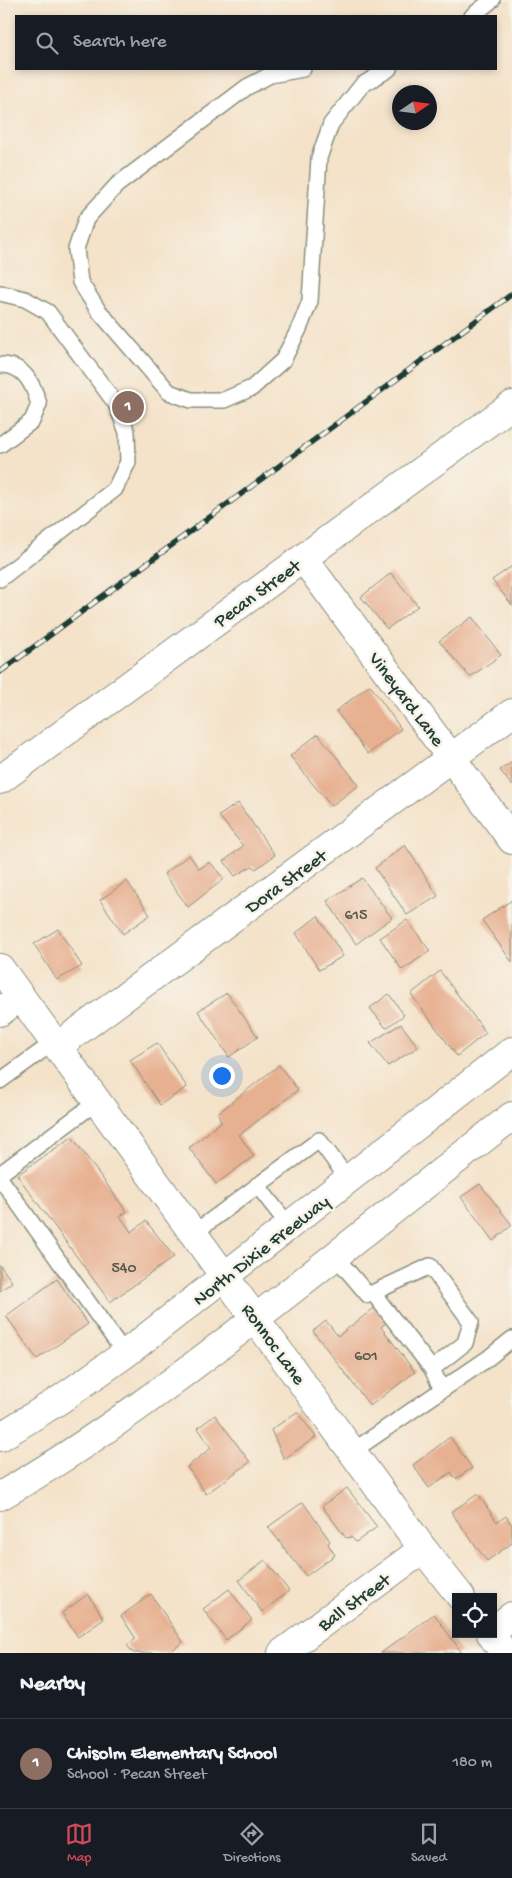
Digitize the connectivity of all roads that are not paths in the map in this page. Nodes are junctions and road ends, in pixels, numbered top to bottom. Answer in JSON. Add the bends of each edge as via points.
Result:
{"nodes":[{"id":1,"x":492,"y":0,"type":"edge"},
{"id":2,"x":473,"y":15,"type":"edge"},
{"id":3,"x":298,"y":70,"type":"edge"},
{"id":4,"x":387,"y":70,"type":"edge"},
{"id":5,"x":0,"y":293,"type":"edge"},
{"id":6,"x":0,"y":365,"type":"edge"},
{"id":7,"x":512,"y":404,"type":"edge"},
{"id":8,"x":0,"y":445,"type":"edge"},
{"id":9,"x":303,"y":558,"type":"junction"},
{"id":10,"x":0,"y":579,"type":"edge"},
{"id":11,"x":512,"y":713,"type":"edge"},
{"id":12,"x":452,"y":758,"type":"junction"},
{"id":13,"x":0,"y":780,"type":"edge"},
{"id":14,"x":512,"y":840,"type":"edge"},
{"id":15,"x":0,"y":968,"type":"edge"},
{"id":16,"x":10,"y":1005,"type":"edge"},
{"id":17,"x":56,"y":1044,"type":"junction"},
{"id":18,"x":512,"y":1051,"type":"edge"},
{"id":19,"x":0,"y":1082,"type":"edge"},
{"id":20,"x":98,"y":1100,"type":"junction"},
{"id":21,"x":512,"y":1116,"type":"edge"},
{"id":22,"x":0,"y":1174,"type":"edge"},
{"id":23,"x":0,"y":1178,"type":"edge"},
{"id":24,"x":348,"y":1179,"type":"junction"},
{"id":25,"x":257,"y":1185,"type":"junction"},
{"id":26,"x":290,"y":1226,"type":"junction"},
{"id":27,"x":194,"y":1233,"type":"junction"},
{"id":28,"x":335,"y":1256,"type":"junction"},
{"id":29,"x":226,"y":1276,"type":"junction"},
{"id":30,"x":373,"y":1293,"type":"junction"},
{"id":31,"x":256,"y":1318,"type":"junction"},
{"id":32,"x":512,"y":1339,"type":"edge"},
{"id":33,"x":125,"y":1354,"type":"junction"},
{"id":34,"x":432,"y":1369,"type":"junction"},
{"id":35,"x":442,"y":1390,"type":"junction"},
{"id":36,"x":0,"y":1437,"type":"edge"},
{"id":37,"x":353,"y":1452,"type":"junction"},
{"id":38,"x":0,"y":1496,"type":"edge"},
{"id":39,"x":423,"y":1549,"type":"junction"},
{"id":40,"x":458,"y":1593,"type":"edge"},
{"id":41,"x":512,"y":1616,"type":"edge"},
{"id":42,"x":497,"y":1628,"type":"edge"},
{"id":43,"x":494,"y":1638,"type":"edge"},
{"id":44,"x":282,"y":1653,"type":"edge"},
{"id":45,"x":504,"y":1653,"type":"edge"}],
"edges":[{"from":1,"to":2,"type":"lane"},
{"from":3,"to":4,"type":"lane","via":[[270,75],[247,87],[117,184],[86,219],[76,249],[80,282],[98,310],[169,392],[191,400],[224,400],[252,388],[283,360],[310,301],[318,158],[331,124],[362,85]]},
{"from":5,"to":10,"type":"lane","via":[[25,299],[48,312],[116,404],[127,432],[128,462],[115,489]]},
{"from":6,"to":8,"type":"lane","via":[[8,364],[23,372],[34,387],[39,404],[32,421]]},
{"from":7,"to":9,"type":"street","name":"Pecan Street"},
{"from":9,"to":12,"type":"street","name":"Vineyard Lane"},
{"from":9,"to":13,"type":"street","name":"Pecan Street"},
{"from":11,"to":12,"type":"street","name":"Dora Street"},
{"from":12,"to":14,"type":"street","name":"Vineyard Lane"},
{"from":12,"to":17,"type":"street","name":"Dora Street"},
{"from":15,"to":16,"type":"street","name":"Ronnoc Lane"},
{"from":16,"to":17,"type":"street","name":"Ronnoc Lane"},
{"from":17,"to":19,"type":"lane"},
{"from":17,"to":20,"type":"street","name":"Ronnoc Lane"},
{"from":18,"to":24,"type":"street","name":"North Dixie Freeway"},
{"from":20,"to":22,"type":"lane"},
{"from":20,"to":27,"type":"street","name":"Ronnoc Lane"},
{"from":21,"to":28,"type":"street"},
{"from":23,"to":33,"type":"lane"},
{"from":24,"to":25,"type":"lane","via":[[319,1140]]},
{"from":24,"to":26,"type":"street","name":"North Dixie Freeway"},
{"from":25,"to":26,"type":"lane"},
{"from":25,"to":27,"type":"lane"},
{"from":26,"to":29,"type":"street","name":"North Dixie Freeway"},
{"from":27,"to":29,"type":"street","name":"Ronnoc Lane"},
{"from":28,"to":30,"type":"lane","via":[[368,1295]]},
{"from":28,"to":31,"type":"street"},
{"from":29,"to":31,"type":"street","name":"Ronnoc Lane"},
{"from":29,"to":33,"type":"street","name":"North Dixie Freeway"},
{"from":30,"to":34,"type":"lane"},
{"from":30,"to":34,"type":"lane","via":[[430,1266],[471,1322],[465,1343]]},
{"from":31,"to":37,"type":"street","name":"Ronnoc Lane"},
{"from":31,"to":38,"type":"street","via":[[105,1430]]},
{"from":32,"to":35,"type":"lane"},
{"from":33,"to":36,"type":"street","name":"North Dixie Freeway"},
{"from":34,"to":35,"type":"lane"},
{"from":35,"to":37,"type":"lane"},
{"from":37,"to":39,"type":"street","name":"Ronnoc Lane"},
{"from":39,"to":40,"type":"street","name":"Ronnoc Lane"},
{"from":39,"to":44,"type":"street","name":"Ball Street"},
{"from":41,"to":42,"type":"street"},
{"from":43,"to":45,"type":"street"}]}
